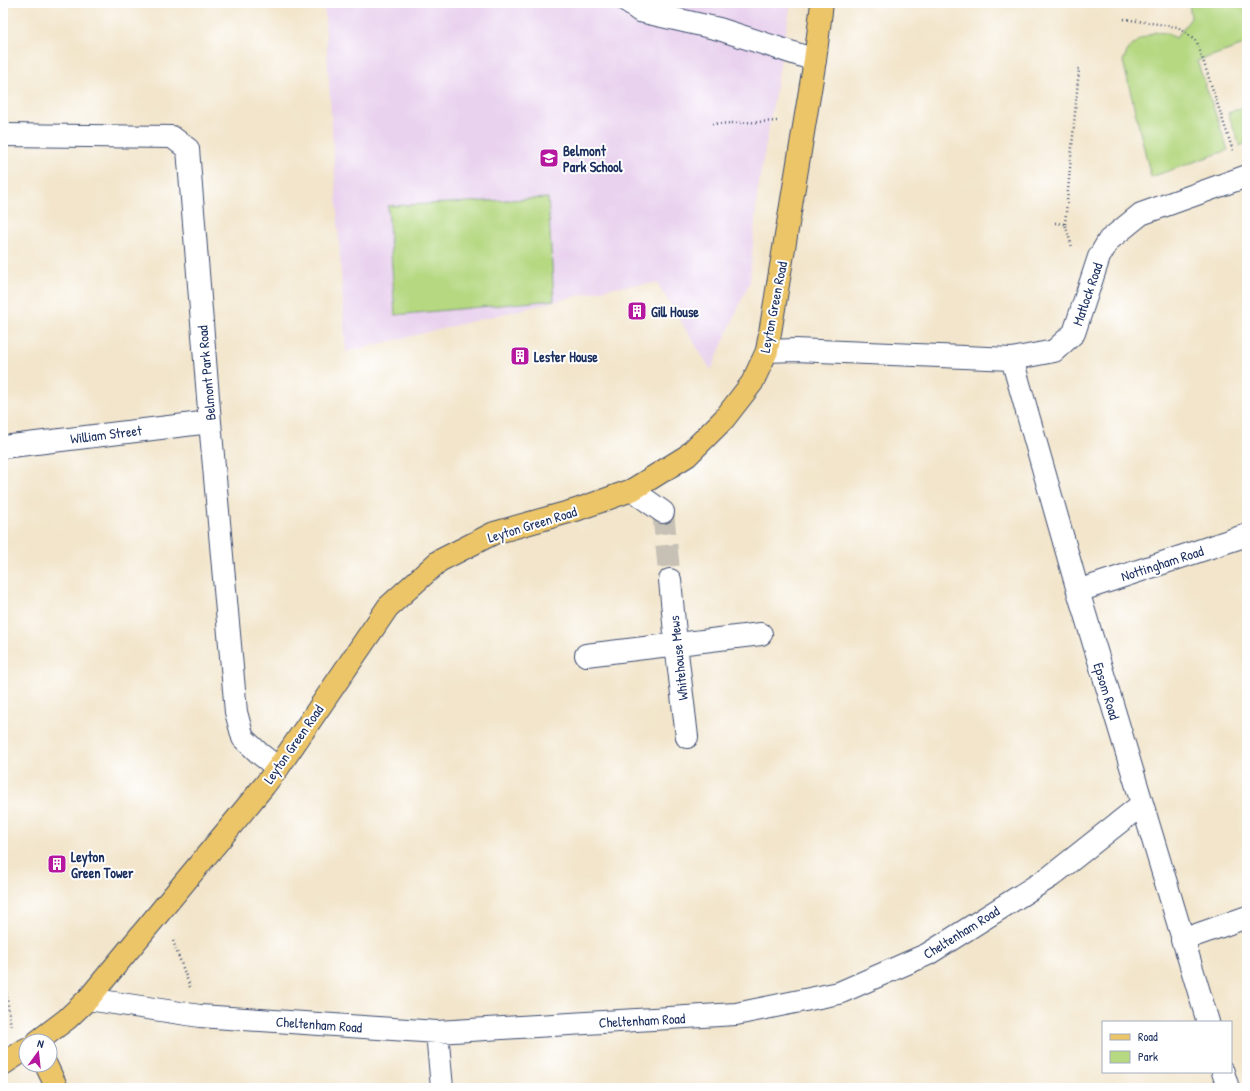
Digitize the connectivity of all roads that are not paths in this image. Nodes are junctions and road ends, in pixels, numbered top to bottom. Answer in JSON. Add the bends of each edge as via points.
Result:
{"nodes":[{"id":1,"x":629,"y":3,"type":"edge"},
{"id":2,"x":822,"y":3,"type":"edge"},
{"id":3,"x":815,"y":60,"type":"junction"},
{"id":4,"x":3,"y":135,"type":"edge"},
{"id":5,"x":1244,"y":177,"type":"edge"},
{"id":6,"x":767,"y":351,"type":"junction"},
{"id":7,"x":1012,"y":359,"type":"junction"},
{"id":8,"x":210,"y":422,"type":"junction"},
{"id":9,"x":3,"y":447,"type":"edge"},
{"id":10,"x":632,"y":490,"type":"junction"},
{"id":11,"x":663,"y":512,"type":"dead end"},
{"id":12,"x":1247,"y":535,"type":"edge"},
{"id":13,"x":670,"y":580,"type":"tunnel mouth"},
{"id":14,"x":1078,"y":591,"type":"junction"},
{"id":15,"x":762,"y":634,"type":"dead end"},
{"id":16,"x":676,"y":644,"type":"junction"},
{"id":17,"x":586,"y":655,"type":"dead end"},
{"id":18,"x":687,"y":737,"type":"dead end"},
{"id":19,"x":278,"y":768,"type":"junction"},
{"id":20,"x":1141,"y":805,"type":"junction"},
{"id":21,"x":1247,"y":917,"type":"edge"},
{"id":22,"x":1182,"y":940,"type":"junction"},
{"id":23,"x":88,"y":999,"type":"junction"},
{"id":24,"x":1208,"y":1021,"type":"edge"},
{"id":25,"x":437,"y":1032,"type":"junction"},
{"id":26,"x":49,"y":1033,"type":"edge"},
{"id":27,"x":49,"y":1073,"type":"edge"},
{"id":28,"x":1223,"y":1073,"type":"edge"},
{"id":29,"x":56,"y":1088,"type":"edge"},
{"id":30,"x":442,"y":1088,"type":"edge"},
{"id":31,"x":1228,"y":1088,"type":"edge"}],
"edges":[{"from":1,"to":3,"type":"street","via":[[640,11],[719,29]]},
{"from":2,"to":3,"type":"main road","name":"Leyton Green Road"},
{"from":3,"to":6,"type":"main road","name":"Leyton Green Road"},
{"from":4,"to":8,"type":"street","name":"Belmont Park Road","via":[[172,137],[188,149]]},
{"from":5,"to":7,"type":"street","name":"Matlock Road","via":[[1141,214],[1109,240],[1099,257],[1074,333],[1054,351]]},
{"from":6,"to":7,"type":"street","name":"Matlock Road"},
{"from":6,"to":10,"type":"main road","name":"Leyton Green Road","via":[[752,383],[724,419],[687,456]]},
{"from":7,"to":14,"type":"street","name":"Epsom Road"},
{"from":8,"to":9,"type":"street","name":"William Street"},
{"from":8,"to":19,"type":"street","name":"Belmont Park Road","via":[[236,712],[243,738]]},
{"from":10,"to":11,"type":"street"},
{"from":10,"to":19,"type":"main road","name":"Leyton Green Road","via":[[576,510],[494,533],[440,562],[388,607]]},
{"from":12,"to":14,"type":"street","name":"Nottingham Road"},
{"from":13,"to":16,"type":"street","name":"Whitehouse Mews"},
{"from":14,"to":20,"type":"street","name":"Epsom Road"},
{"from":15,"to":16,"type":"street"},
{"from":16,"to":17,"type":"street"},
{"from":16,"to":18,"type":"street","name":"Whitehouse Mews"},
{"from":19,"to":23,"type":"main road","name":"Leyton Green Road"},
{"from":20,"to":22,"type":"street","name":"Epsom Road"},
{"from":20,"to":25,"type":"street","name":"Cheltenham Road","via":[[1050,877],[928,954],[838,993],[736,1014]]},
{"from":21,"to":22,"type":"street"},
{"from":22,"to":24,"type":"street","name":"Epsom Road"},
{"from":23,"to":25,"type":"street","name":"Cheltenham Road","via":[[200,1016]]},
{"from":23,"to":26,"type":"main road","name":"Leyton Green Road"},
{"from":25,"to":30,"type":"street"},
{"from":27,"to":29,"type":"main road"},
{"from":28,"to":31,"type":"street"}]}
